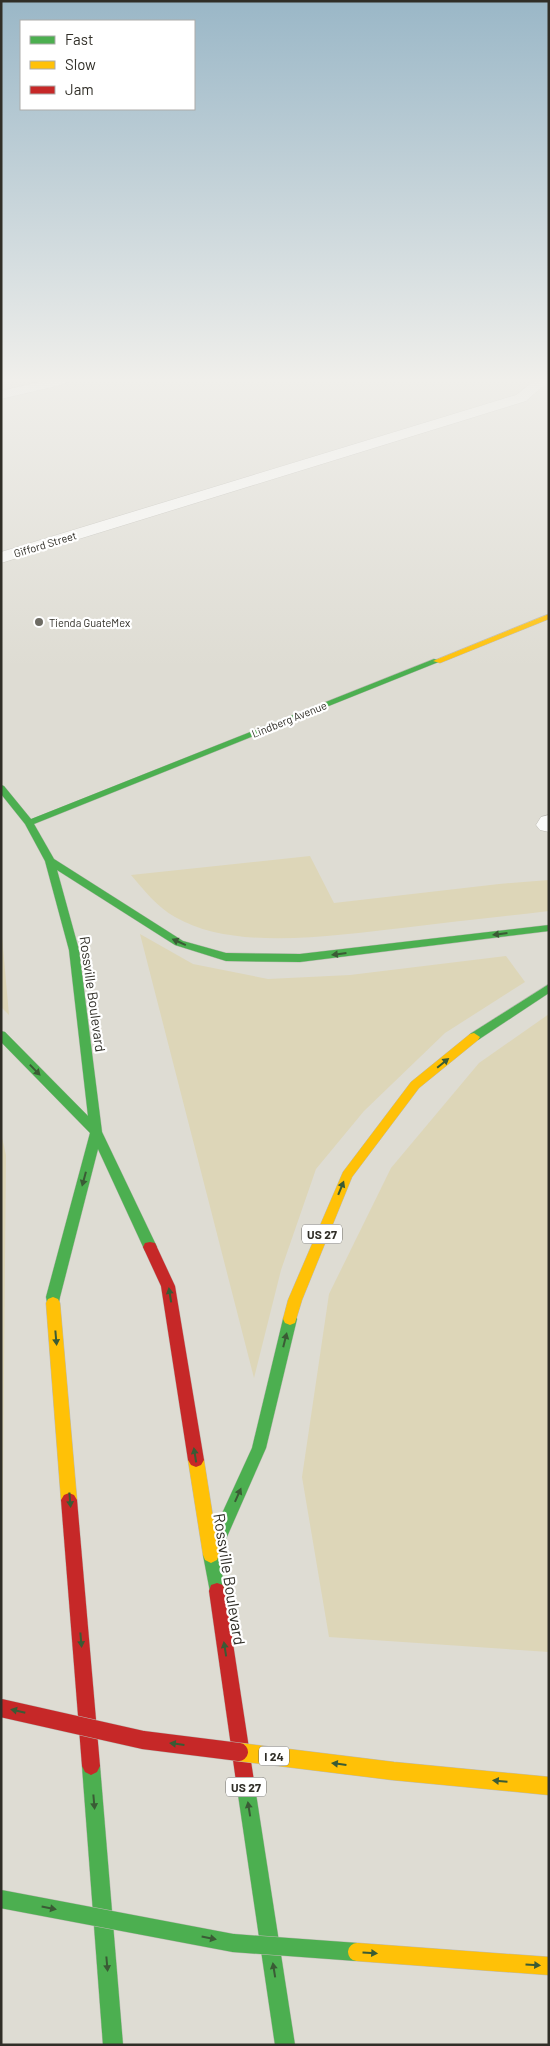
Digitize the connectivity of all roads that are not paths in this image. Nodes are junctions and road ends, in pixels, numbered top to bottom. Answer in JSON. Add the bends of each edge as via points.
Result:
{"nodes":[{"id":1,"x":266,"y":476,"type":"edge"},
{"id":2,"x":1,"y":558,"type":"edge"},
{"id":3,"x":549,"y":616,"type":"edge"},
{"id":4,"x":1,"y":788,"type":"edge"},
{"id":5,"x":29,"y":822,"type":"junction"},
{"id":6,"x":50,"y":861,"type":"junction"},
{"id":7,"x":549,"y":928,"type":"edge"},
{"id":8,"x":549,"y":988,"type":"edge"},
{"id":9,"x":1,"y":1035,"type":"edge"},
{"id":10,"x":96,"y":1132,"type":"junction"},
{"id":11,"x":210,"y":1555,"type":"junction"},
{"id":12,"x":1,"y":1708,"type":"edge"},
{"id":13,"x":549,"y":1786,"type":"edge"},
{"id":14,"x":1,"y":1899,"type":"edge"},
{"id":15,"x":549,"y":1966,"type":"edge"},
{"id":16,"x":113,"y":2045,"type":"edge"},
{"id":17,"x":285,"y":2045,"type":"edge"}],
"edges":[{"from":1,"to":2,"type":"street","name":"Gifford Street"},
{"from":3,"to":5,"type":"main road","name":"Lindberg Avenue"},
{"from":4,"to":5,"type":"main road","name":"Rossville Boulevard"},
{"from":5,"to":6,"type":"main road","name":"Rossville Boulevard"},
{"from":7,"to":6,"type":"main road","one_way":true,"via":[[300,958],[226,957],[179,943]]},
{"from":6,"to":10,"type":"main road","name":"Rossville Boulevard","via":[[74,950]]},
{"from":11,"to":8,"type":"main road","number":"US 27","one_way":true,"via":[[259,1448],[295,1300],[347,1175],[415,1086],[481,1032]]},
{"from":9,"to":10,"type":"main road","one_way":true},
{"from":11,"to":10,"type":"main road","name":"Rossville Boulevard","one_way":true,"via":[[168,1286]]},
{"from":10,"to":16,"type":"main road","name":"Rossville Boulevard","one_way":true,"via":[[53,1297]]},
{"from":17,"to":11,"type":"main road","name":"Rossville Boulevard","number":"US 27","one_way":true},
{"from":13,"to":12,"type":"main road","number":"I 24","one_way":true,"bridge":true,"via":[[393,1771],[143,1740]]},
{"from":14,"to":15,"type":"main road","one_way":true,"bridge":true,"via":[[233,1943]]}]}
